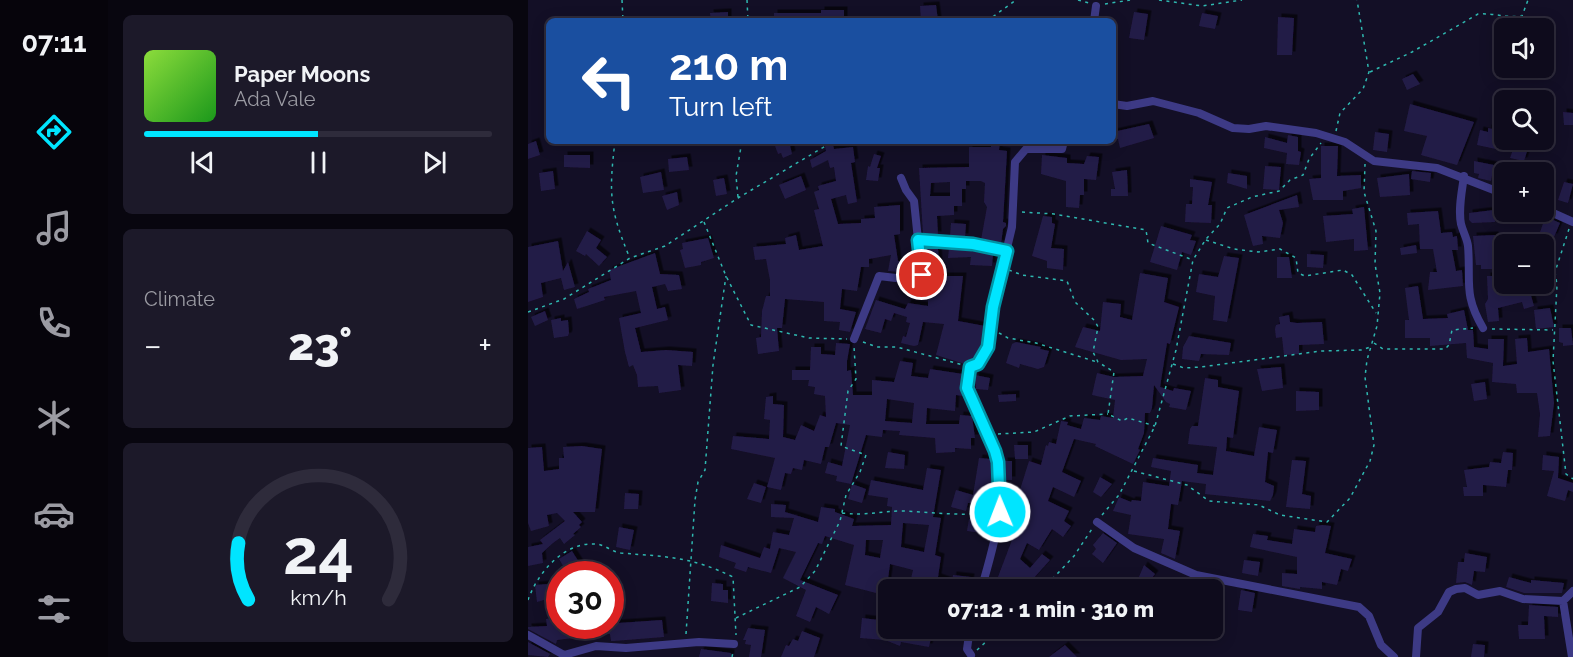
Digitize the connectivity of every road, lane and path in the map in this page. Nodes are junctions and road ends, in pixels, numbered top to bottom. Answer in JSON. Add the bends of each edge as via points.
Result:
{"nodes":[{"id":1,"x":622,"y":0,"type":"edge"},
{"id":2,"x":747,"y":0,"type":"edge"},
{"id":3,"x":1016,"y":0,"type":"edge"},
{"id":4,"x":1159,"y":0,"type":"edge"},
{"id":5,"x":1242,"y":0,"type":"edge"},
{"id":6,"x":1358,"y":0,"type":"edge"},
{"id":7,"x":1528,"y":0,"type":"edge"},
{"id":8,"x":1096,"y":6,"type":"dead end"},
{"id":9,"x":623,"y":18,"type":"edge"},
{"id":10,"x":748,"y":18,"type":"edge"},
{"id":11,"x":991,"y":18,"type":"edge"},
{"id":12,"x":1094,"y":18,"type":"edge"},
{"id":13,"x":1369,"y":72,"type":"junction"},
{"id":14,"x":1116,"y":104,"type":"edge"},
{"id":15,"x":1332,"y":137,"type":"junction"},
{"id":16,"x":615,"y":144,"type":"edge"},
{"id":17,"x":741,"y":144,"type":"edge"},
{"id":18,"x":829,"y":144,"type":"edge"},
{"id":19,"x":1063,"y":144,"type":"edge"},
{"id":20,"x":1365,"y":157,"type":"junction"},
{"id":21,"x":1464,"y":176,"type":"junction"},
{"id":22,"x":902,"y":178,"type":"dead end"},
{"id":23,"x":1494,"y":190,"type":"edge"},
{"id":24,"x":738,"y":198,"type":"junction"},
{"id":25,"x":1015,"y":212,"type":"junction"},
{"id":26,"x":1554,"y":213,"type":"edge"},
{"id":27,"x":703,"y":221,"type":"junction"},
{"id":28,"x":1572,"y":221,"type":"edge"},
{"id":29,"x":1206,"y":239,"type":"junction"},
{"id":30,"x":918,"y":240,"type":"junction"},
{"id":31,"x":1007,"y":251,"type":"junction"},
{"id":32,"x":630,"y":258,"type":"junction"},
{"id":33,"x":1193,"y":260,"type":"junction"},
{"id":34,"x":1004,"y":266,"type":"junction"},
{"id":35,"x":726,"y":276,"type":"junction"},
{"id":36,"x":528,"y":312,"type":"edge"},
{"id":37,"x":1377,"y":316,"type":"junction"},
{"id":38,"x":991,"y":327,"type":"junction"},
{"id":39,"x":1483,"y":328,"type":"junction"},
{"id":40,"x":1555,"y":330,"type":"junction"},
{"id":41,"x":854,"y":339,"type":"junction"},
{"id":42,"x":1373,"y":342,"type":"junction"},
{"id":43,"x":1372,"y":347,"type":"junction"},
{"id":44,"x":1098,"y":362,"type":"junction"},
{"id":45,"x":1173,"y":364,"type":"junction"},
{"id":46,"x":970,"y":367,"type":"junction"},
{"id":47,"x":1108,"y":414,"type":"junction"},
{"id":48,"x":1155,"y":426,"type":"junction"},
{"id":49,"x":988,"y":435,"type":"junction"},
{"id":50,"x":1133,"y":470,"type":"junction"},
{"id":51,"x":1573,"y":479,"type":"edge"},
{"id":52,"x":1000,"y":512,"type":"junction"},
{"id":53,"x":841,"y":513,"type":"junction"},
{"id":54,"x":1097,"y":522,"type":"junction"},
{"id":55,"x":690,"y":559,"type":"junction"},
{"id":56,"x":984,"y":579,"type":"edge"},
{"id":57,"x":1052,"y":579,"type":"edge"},
{"id":58,"x":1573,"y":591,"type":"edge"},
{"id":59,"x":528,"y":600,"type":"edge"},
{"id":60,"x":1563,"y":600,"type":"junction"},
{"id":61,"x":736,"y":618,"type":"junction"},
{"id":62,"x":528,"y":635,"type":"edge"},
{"id":63,"x":968,"y":639,"type":"edge"},
{"id":64,"x":988,"y":639,"type":"edge"},
{"id":65,"x":686,"y":642,"type":"junction"},
{"id":66,"x":734,"y":644,"type":"junction"},
{"id":67,"x":971,"y":655,"type":"joint"},
{"id":68,"x":732,"y":657,"type":"edge"},
{"id":69,"x":1394,"y":657,"type":"edge"},
{"id":70,"x":1416,"y":657,"type":"edge"},
{"id":71,"x":1572,"y":657,"type":"edge"}],
"edges":[{"from":1,"to":9,"type":"path"},
{"from":2,"to":10,"type":"path"},
{"from":3,"to":11,"type":"path"},
{"from":4,"to":5,"type":"path","via":[[1202,6]]},
{"from":6,"to":13,"type":"path"},
{"from":7,"to":13,"type":"path","via":[[1522,16],[1478,14]]},
{"from":8,"to":12,"type":"street"},
{"from":13,"to":15,"type":"path","via":[[1363,88],[1340,113]]},
{"from":14,"to":15,"type":"street","via":[[1153,101],[1199,113],[1233,128],[1278,127]]},
{"from":15,"to":20,"type":"street"},
{"from":15,"to":29,"type":"path","via":[[1320,143],[1303,175],[1290,180],[1279,191],[1227,208],[1220,224]]},
{"from":16,"to":32,"type":"path","via":[[609,182],[612,207]]},
{"from":17,"to":24,"type":"path","via":[[736,176]]},
{"from":18,"to":24,"type":"path"},
{"from":19,"to":25,"type":"street","via":[[1062,149],[1026,149],[1020,153],[1015,162]]},
{"from":20,"to":21,"type":"street"},
{"from":20,"to":37,"type":"path","via":[[1364,192],[1376,231],[1375,264],[1380,293]]},
{"from":21,"to":23,"type":"street"},
{"from":21,"to":39,"type":"street","via":[[1461,223],[1469,255],[1467,288]]},
{"from":22,"to":30,"type":"street","via":[[915,201]]},
{"from":24,"to":27,"type":"path"},
{"from":25,"to":31,"type":"street"},
{"from":25,"to":33,"type":"path","via":[[1054,213],[1146,230],[1148,243]]},
{"from":26,"to":28,"type":"street"},
{"from":27,"to":32,"type":"path","via":[[665,246]]},
{"from":27,"to":35,"type":"path"},
{"from":28,"to":40,"type":"path","via":[[1555,272]]},
{"from":29,"to":33,"type":"path"},
{"from":29,"to":37,"type":"path","via":[[1234,249],[1280,249],[1296,258],[1298,273],[1305,276],[1343,270],[1352,275]]},
{"from":30,"to":31,"type":"street"},
{"from":30,"to":41,"type":"street","via":[[921,281],[879,276]]},
{"from":31,"to":34,"type":"street"},
{"from":32,"to":36,"type":"path","via":[[564,299]]},
{"from":33,"to":45,"type":"path"},
{"from":34,"to":38,"type":"street"},
{"from":34,"to":44,"type":"path","via":[[1022,275],[1067,281],[1075,302],[1098,327],[1093,352]]},
{"from":35,"to":41,"type":"path","via":[[751,325],[810,338]]},
{"from":35,"to":55,"type":"path","via":[[713,365],[705,470],[698,482]]},
{"from":37,"to":42,"type":"path"},
{"from":38,"to":44,"type":"path","via":[[1008,338]]},
{"from":38,"to":46,"type":"street","via":[[982,359]]},
{"from":39,"to":40,"type":"path"},
{"from":39,"to":42,"type":"path","via":[[1452,330],[1445,349],[1383,349]]},
{"from":40,"to":51,"type":"path","via":[[1553,361],[1566,474]]},
{"from":41,"to":46,"type":"path"},
{"from":41,"to":53,"type":"path","via":[[856,379],[848,391],[841,446],[866,454]]},
{"from":42,"to":43,"type":"path"},
{"from":43,"to":45,"type":"path","via":[[1201,367]]},
{"from":43,"to":50,"type":"path","via":[[1365,377],[1374,445],[1370,461],[1350,498],[1327,522],[1280,515],[1259,505],[1209,501],[1187,485]]},
{"from":44,"to":47,"type":"path","via":[[1114,372]]},
{"from":45,"to":48,"type":"path"},
{"from":46,"to":49,"type":"street","via":[[967,388]]},
{"from":47,"to":48,"type":"path","via":[[1122,421],[1128,418]]},
{"from":47,"to":49,"type":"path","via":[[1070,416],[1034,432]]},
{"from":48,"to":50,"type":"path"},
{"from":49,"to":52,"type":"street","via":[[998,462]]},
{"from":50,"to":54,"type":"path"},
{"from":52,"to":53,"type":"path","via":[[976,515],[903,511],[868,516]]},
{"from":52,"to":56,"type":"street"},
{"from":53,"to":61,"type":"path","via":[[815,571],[800,587]]},
{"from":54,"to":57,"type":"path"},
{"from":54,"to":69,"type":"street","via":[[1134,548],[1196,575],[1359,607],[1369,616],[1381,645]]},
{"from":55,"to":59,"type":"path","via":[[618,553],[594,544],[562,553],[535,581]]},
{"from":55,"to":61,"type":"path","via":[[733,577]]},
{"from":55,"to":65,"type":"path"},
{"from":58,"to":60,"type":"street"},
{"from":60,"to":70,"type":"street","via":[[1523,599],[1500,591],[1478,594],[1456,589],[1449,592],[1438,612],[1418,628]]},
{"from":60,"to":71,"type":"street"},
{"from":61,"to":66,"type":"path"},
{"from":62,"to":65,"type":"street","via":[[564,655],[596,646],[626,648]]},
{"from":63,"to":67,"type":"street"},
{"from":64,"to":67,"type":"path"},
{"from":65,"to":66,"type":"street"},
{"from":66,"to":68,"type":"path"}]}
